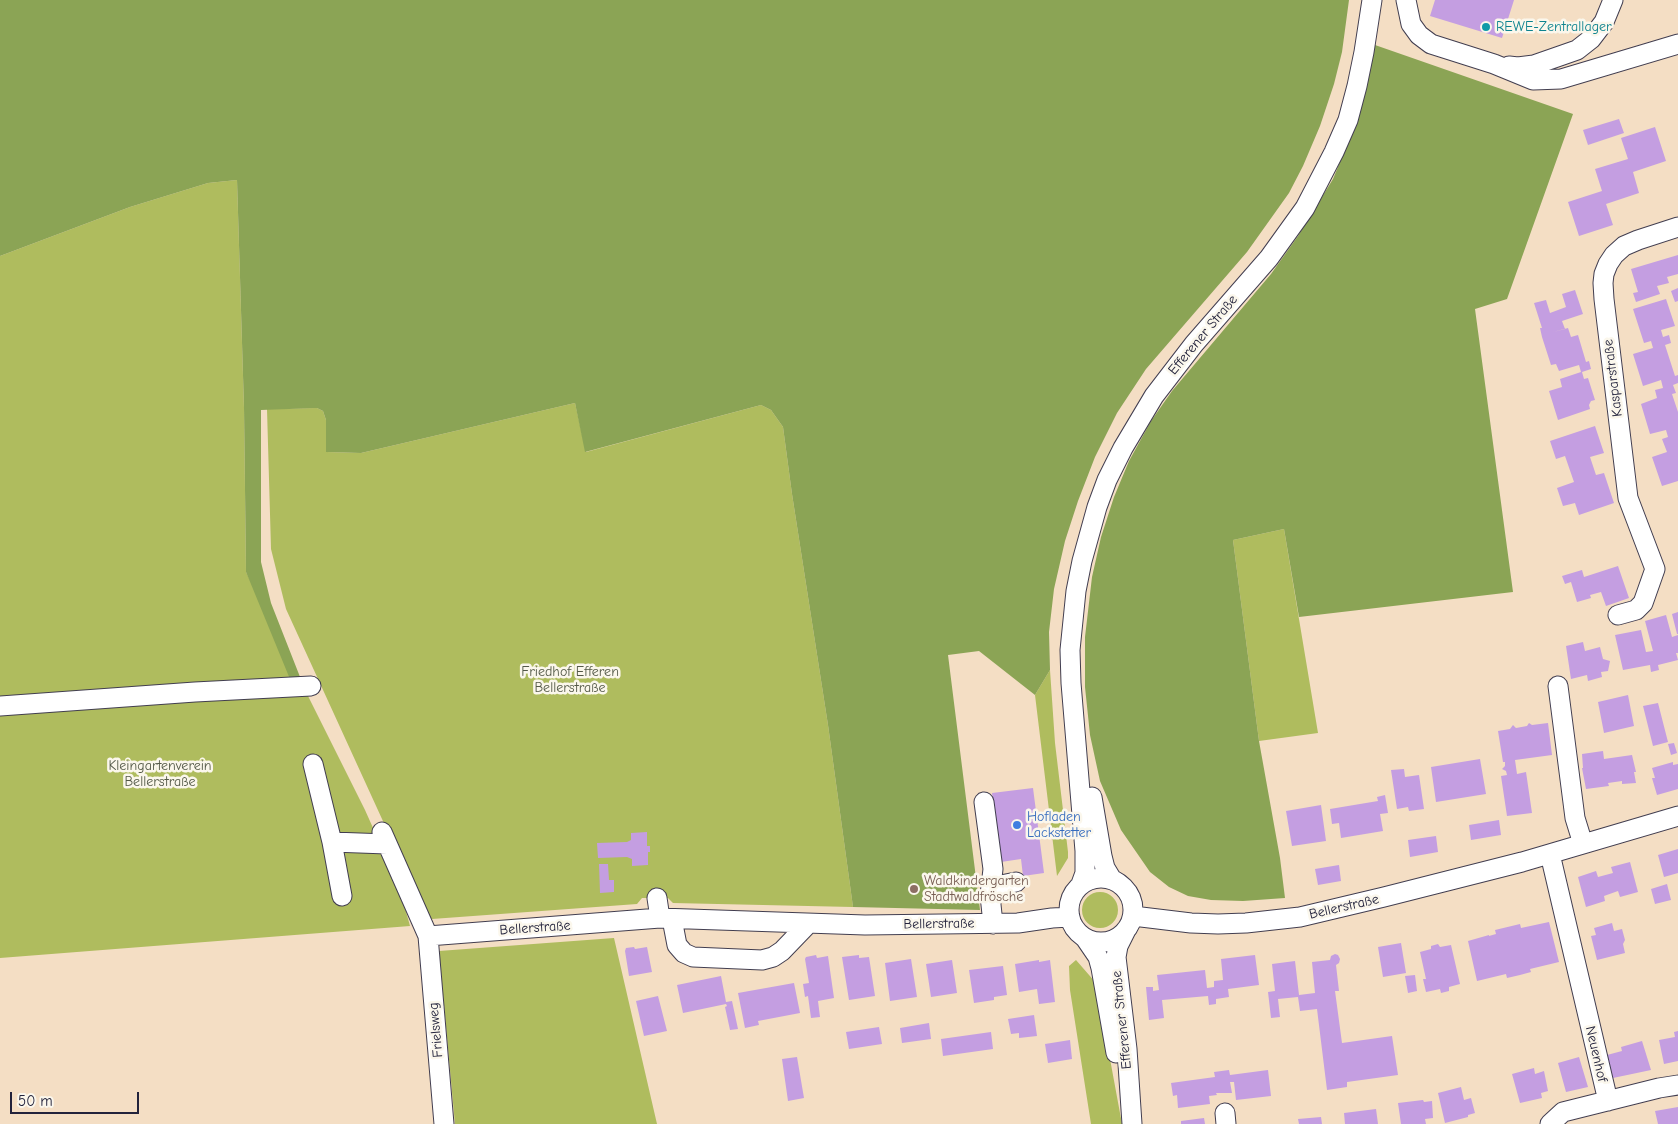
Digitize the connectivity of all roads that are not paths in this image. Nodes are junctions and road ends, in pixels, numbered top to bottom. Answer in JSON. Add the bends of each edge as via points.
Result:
{"nodes":[{"id":1,"x":1372,"y":0,"type":"edge"},
{"id":2,"x":1406,"y":0,"type":"edge"},
{"id":3,"x":1613,"y":0,"type":"edge"},
{"id":4,"x":1678,"y":44,"type":"edge"},
{"id":5,"x":1494,"y":64,"type":"junction"},
{"id":6,"x":1678,"y":227,"type":"edge"},
{"id":7,"x":1618,"y":615,"type":"dead end"},
{"id":8,"x":1071,"y":683,"type":"junction"},
{"id":9,"x":311,"y":686,"type":"dead end"},
{"id":10,"x":1558,"y":686,"type":"dead end"},
{"id":11,"x":0,"y":706,"type":"edge"},
{"id":12,"x":1550,"y":712,"type":"dead end"},
{"id":13,"x":314,"y":764,"type":"dead end"},
{"id":14,"x":1572,"y":790,"type":"junction"},
{"id":15,"x":984,"y":802,"type":"dead end"},
{"id":16,"x":1678,"y":816,"type":"edge"},
{"id":17,"x":332,"y":842,"type":"junction"},
{"id":18,"x":1583,"y":844,"type":"junction"},
{"id":19,"x":1550,"y":854,"type":"junction"},
{"id":20,"x":1111,"y":878,"type":"junction"},
{"id":21,"x":1016,"y":882,"type":"dead end"},
{"id":22,"x":1081,"y":884,"type":"junction"},
{"id":23,"x":991,"y":887,"type":"junction"},
{"id":24,"x":342,"y":896,"type":"dead end"},
{"id":25,"x":657,"y":898,"type":"dead end"},
{"id":26,"x":1070,"y":917,"type":"junction"},
{"id":27,"x":666,"y":919,"type":"junction"},
{"id":28,"x":1130,"y":923,"type":"junction"},
{"id":29,"x":808,"y":924,"type":"junction"},
{"id":30,"x":993,"y":924,"type":"junction"},
{"id":31,"x":428,"y":936,"type":"junction"},
{"id":32,"x":1085,"y":938,"type":"junction"},
{"id":33,"x":1678,"y":1085,"type":"edge"},
{"id":34,"x":1608,"y":1101,"type":"junction"},
{"id":35,"x":1131,"y":1118,"type":"edge"},
{"id":36,"x":1553,"y":1121,"type":"edge"},
{"id":37,"x":444,"y":1124,"type":"edge"}],
"edges":[{"from":1,"to":8,"type":"street","name":"Efferener Straße","via":[[1348,120],[1305,208],[1269,258],[1194,344],[1154,396],[1134,426],[1108,480],[1097,507],[1076,590],[1070,650]]},
{"from":2,"to":5,"type":"street","via":[[1411,24],[1431,44]]},
{"from":3,"to":5,"type":"street","via":[[1604,22],[1577,50],[1534,65]]},
{"from":4,"to":5,"type":"street","via":[[1561,79],[1534,80]]},
{"from":6,"to":7,"type":"street","name":"Kasparstraße","via":[[1624,246],[1608,264],[1602,283],[1628,498],[1655,569],[1644,604]]},
{"from":8,"to":20,"type":"street","name":"Efferener Straße","via":[[1100,849]]},
{"from":8,"to":22,"type":"street","name":"Efferener Straße","via":[[1085,851],[1085,873]]},
{"from":9,"to":11,"type":"street"},
{"from":10,"to":14,"type":"street"},
{"from":12,"to":14,"type":"street","via":[[1560,785],[1564,790]]},
{"from":13,"to":17,"type":"street"},
{"from":14,"to":18,"type":"street","via":[[1575,818]]},
{"from":15,"to":23,"type":"street","via":[[993,869]]},
{"from":16,"to":18,"type":"street","name":"Bellerstraße"},
{"from":17,"to":24,"type":"street"},
{"from":17,"to":31,"type":"street","name":"Frielsweg","via":[[384,838]]},
{"from":18,"to":19,"type":"street","name":"Bellerstraße"},
{"from":19,"to":28,"type":"street","name":"Bellerstraße","via":[[1384,898],[1300,916],[1246,924]]},
{"from":19,"to":34,"type":"street","name":"Neuenhof"},
{"from":20,"to":22,"type":"street","via":[[1100,877]]},
{"from":20,"to":28,"type":"street","via":[[1126,889],[1131,898],[1134,907]]},
{"from":21,"to":23,"type":"street"},
{"from":22,"to":26,"type":"street","via":[[1070,899]]},
{"from":23,"to":30,"type":"street"},
{"from":25,"to":27,"type":"street"},
{"from":26,"to":30,"type":"street","name":"Bellerstraße"},
{"from":26,"to":32,"type":"street","via":[[1073,926]]},
{"from":27,"to":29,"type":"street","name":"Bellerstraße"},
{"from":27,"to":29,"type":"street","via":[[684,953],[762,960],[773,957]]},
{"from":27,"to":31,"type":"street","name":"Bellerstraße"},
{"from":28,"to":32,"type":"street","via":[[1120,936],[1112,940],[1094,942]]},
{"from":28,"to":35,"type":"street","name":"Efferener Straße","via":[[1118,946],[1116,958]]},
{"from":29,"to":30,"type":"street","name":"Bellerstraße"},
{"from":31,"to":37,"type":"street","name":"Frielsweg"},
{"from":32,"to":35,"type":"street","name":"Efferener Straße","via":[[1098,957],[1101,968]]},
{"from":33,"to":34,"type":"street","name":"Neuenhof"},
{"from":34,"to":36,"type":"street","name":"Neuenhof","via":[[1563,1112]]}]}
